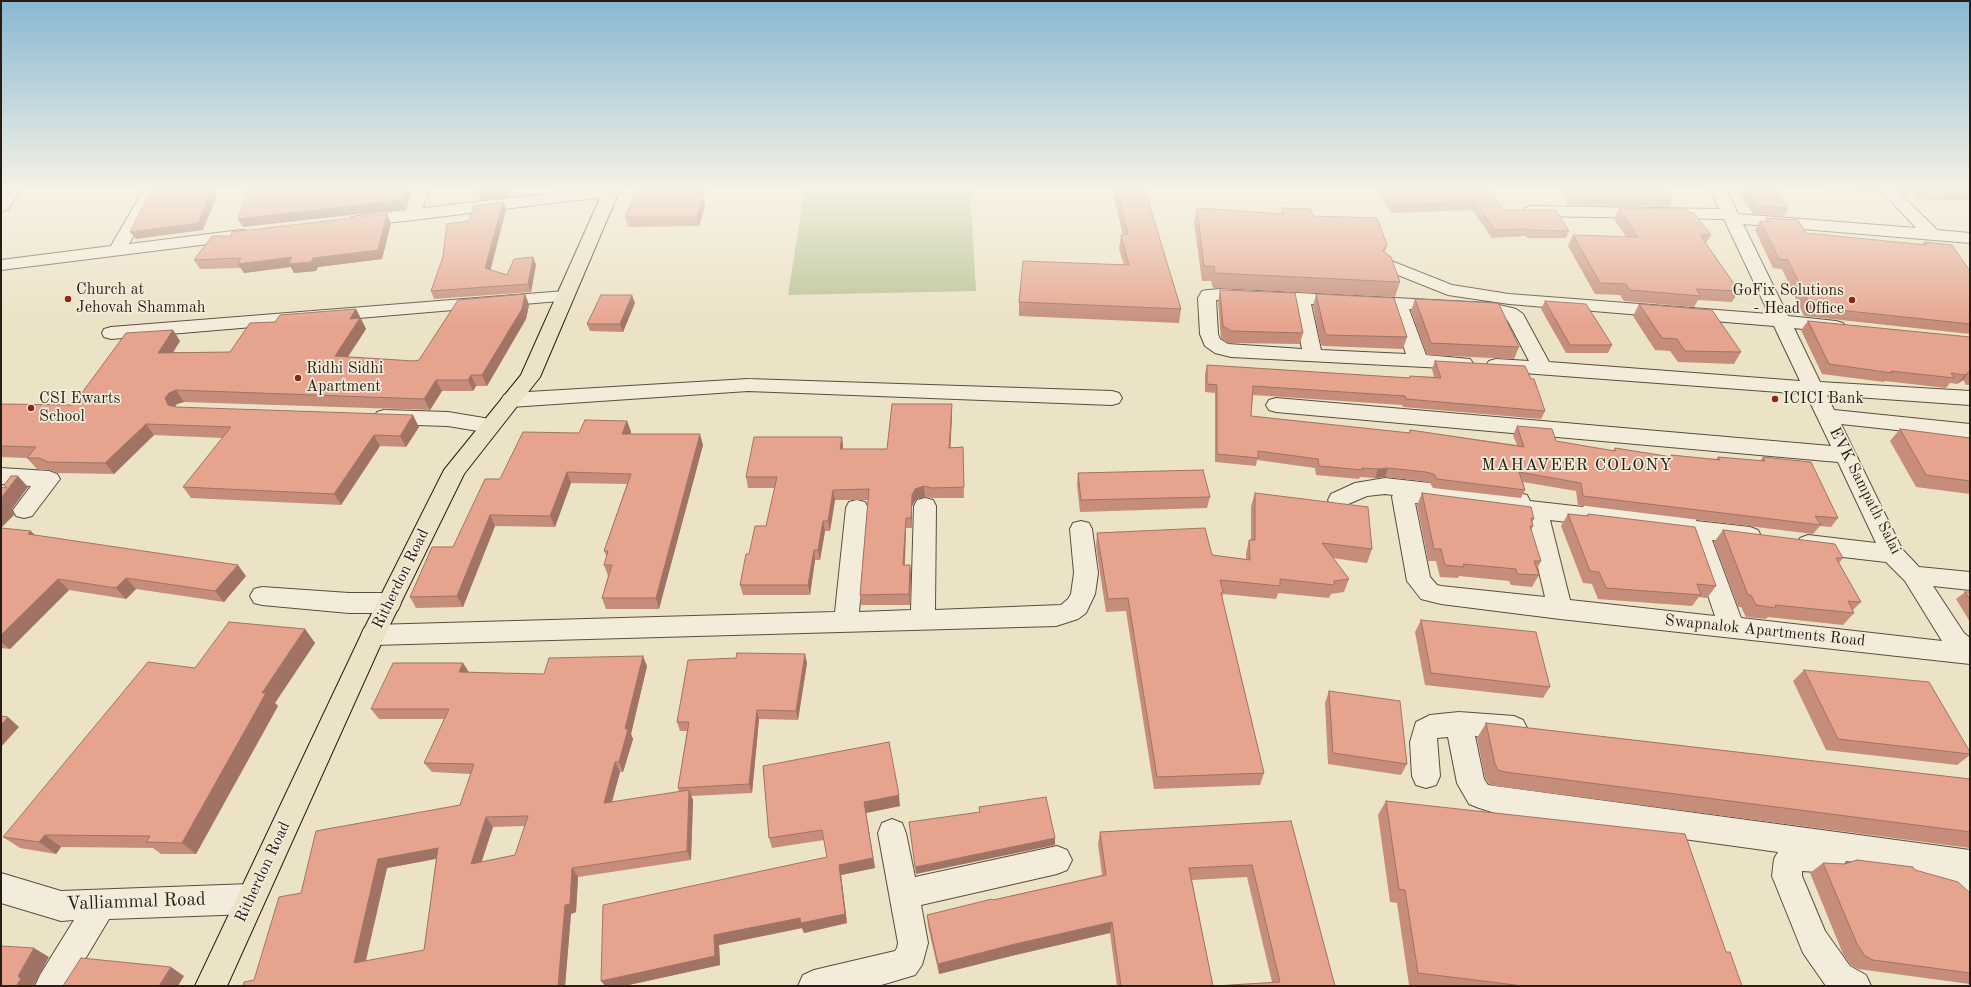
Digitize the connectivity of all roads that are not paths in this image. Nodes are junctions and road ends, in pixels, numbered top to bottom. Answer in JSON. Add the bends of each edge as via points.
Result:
{"nodes":[{"id":1,"x":127,"y":233,"type":"edge"},
{"id":2,"x":255,"y":233,"type":"edge"},
{"id":3,"x":593,"y":233,"type":"edge"},
{"id":4,"x":1739,"y":233,"type":"edge"},
{"id":5,"x":1911,"y":233,"type":"edge"},
{"id":6,"x":1932,"y":235,"type":"joint"},
{"id":7,"x":1970,"y":238,"type":"edge"},
{"id":8,"x":118,"y":249,"type":"junction"},
{"id":9,"x":1,"y":265,"type":"edge"},
{"id":10,"x":1389,"y":265,"type":"edge"},
{"id":11,"x":565,"y":296,"type":"junction"},
{"id":12,"x":1301,"y":298,"type":"junction"},
{"id":13,"x":1398,"y":303,"type":"junction"},
{"id":14,"x":1782,"y":321,"type":"junction"},
{"id":15,"x":1854,"y":329,"type":"edge"},
{"id":16,"x":111,"y":333,"type":"dead end"},
{"id":17,"x":1313,"y":356,"type":"junction"},
{"id":18,"x":1418,"y":361,"type":"junction"},
{"id":19,"x":1542,"y":368,"type":"junction"},
{"id":20,"x":1813,"y":387,"type":"junction"},
{"id":21,"x":1112,"y":398,"type":"dead end"},
{"id":22,"x":1970,"y":398,"type":"edge"},
{"id":23,"x":511,"y":400,"type":"junction"},
{"id":24,"x":1276,"y":405,"type":"dead end"},
{"id":25,"x":364,"y":416,"type":"edge"},
{"id":26,"x":1827,"y":416,"type":"junction"},
{"id":27,"x":490,"y":426,"type":"junction"},
{"id":28,"x":1970,"y":431,"type":"edge"},
{"id":29,"x":1846,"y":455,"type":"junction"},
{"id":30,"x":1,"y":476,"type":"edge"},
{"id":31,"x":1339,"y":500,"type":"dead end"},
{"id":32,"x":925,"y":506,"type":"dead end"},
{"id":33,"x":857,"y":508,"type":"dead end"},
{"id":34,"x":24,"y":510,"type":"dead end"},
{"id":35,"x":1536,"y":510,"type":"junction"},
{"id":36,"x":1081,"y":529,"type":"dead end"},
{"id":37,"x":1697,"y":530,"type":"junction"},
{"id":38,"x":1793,"y":536,"type":"dead end"},
{"id":39,"x":1889,"y":547,"type":"junction"},
{"id":40,"x":1913,"y":575,"type":"junction"},
{"id":41,"x":1970,"y":581,"type":"edge"},
{"id":42,"x":262,"y":596,"type":"dead end"},
{"id":43,"x":389,"y":603,"type":"junction"},
{"id":44,"x":1560,"y":609,"type":"junction"},
{"id":45,"x":923,"y":620,"type":"junction"},
{"id":46,"x":846,"y":622,"type":"junction"},
{"id":47,"x":1732,"y":628,"type":"junction"},
{"id":48,"x":373,"y":635,"type":"junction"},
{"id":49,"x":1970,"y":654,"type":"edge"},
{"id":50,"x":1459,"y":724,"type":"junction"},
{"id":51,"x":1538,"y":731,"type":"edge"},
{"id":52,"x":1426,"y":776,"type":"dead end"},
{"id":53,"x":892,"y":833,"type":"dead end"},
{"id":54,"x":1057,"y":860,"type":"dead end"},
{"id":55,"x":1970,"y":864,"type":"edge"},
{"id":56,"x":1,"y":888,"type":"edge"},
{"id":57,"x":904,"y":894,"type":"junction"},
{"id":58,"x":1970,"y":895,"type":"edge"},
{"id":59,"x":250,"y":899,"type":"junction"},
{"id":60,"x":102,"y":904,"type":"junction"},
{"id":61,"x":50,"y":986,"type":"edge"},
{"id":62,"x":211,"y":986,"type":"edge"},
{"id":63,"x":814,"y":986,"type":"edge"},
{"id":64,"x":1855,"y":986,"type":"edge"}],
"edges":[{"from":1,"to":8,"type":"street"},
{"from":2,"to":8,"type":"street"},
{"from":3,"to":11,"type":"main road","name":"Ritherdon Road"},
{"from":4,"to":14,"type":"street","name":"EVK Sampath Salai"},
{"from":5,"to":6,"type":"street"},
{"from":6,"to":7,"type":"street"},
{"from":8,"to":9,"type":"street"},
{"from":10,"to":14,"type":"street","via":[[1448,290],[1509,299]]},
{"from":11,"to":16,"type":"street"},
{"from":11,"to":23,"type":"main road","name":"Ritherdon Road","via":[[530,377]]},
{"from":12,"to":13,"type":"street"},
{"from":12,"to":17,"type":"street"},
{"from":12,"to":17,"type":"street","via":[[1220,294],[1208,296],[1209,334],[1215,345],[1231,351]]},
{"from":13,"to":18,"type":"street"},
{"from":13,"to":19,"type":"street","via":[[1480,306],[1509,313],[1516,318]]},
{"from":14,"to":15,"type":"street"},
{"from":14,"to":20,"type":"street","name":"EVK Sampath Salai"},
{"from":17,"to":18,"type":"street"},
{"from":18,"to":19,"type":"street"},
{"from":19,"to":20,"type":"street"},
{"from":20,"to":22,"type":"street"},
{"from":20,"to":26,"type":"street","name":"EVK Sampath Salai"},
{"from":21,"to":23,"type":"street","via":[[748,385]]},
{"from":23,"to":27,"type":"main road","name":"Ritherdon Road"},
{"from":24,"to":29,"type":"street"},
{"from":25,"to":27,"type":"street","via":[[448,419]]},
{"from":26,"to":28,"type":"street"},
{"from":26,"to":29,"type":"street","name":"EVK Sampath Salai"},
{"from":27,"to":43,"type":"main road","name":"Ritherdon Road","via":[[454,470]]},
{"from":29,"to":39,"type":"street","name":"EVK Sampath Salai"},
{"from":30,"to":34,"type":"street","via":[[49,479]]},
{"from":31,"to":37,"type":"street","via":[[1363,489],[1385,486],[1769,533]]},
{"from":32,"to":45,"type":"street"},
{"from":33,"to":46,"type":"street"},
{"from":35,"to":37,"type":"street"},
{"from":35,"to":44,"type":"street"},
{"from":35,"to":44,"type":"street","name":"Swapnalok Apartments Road","via":[[1414,495],[1403,497],[1419,581],[1429,592]]},
{"from":36,"to":45,"type":"street","via":[[1086,573],[1083,594],[1077,606],[1068,612],[1056,616]]},
{"from":37,"to":47,"type":"street"},
{"from":38,"to":39,"type":"street"},
{"from":39,"to":40,"type":"street","name":"EVK Sampath Salai"},
{"from":40,"to":41,"type":"street"},
{"from":40,"to":49,"type":"street","name":"EVK Sampath Salai","via":[[1955,640]]},
{"from":42,"to":43,"type":"street","via":[[348,603]]},
{"from":43,"to":48,"type":"main road","name":"Ritherdon Road"},
{"from":44,"to":47,"type":"street","name":"Swapnalok Apartments Road"},
{"from":45,"to":46,"type":"street"},
{"from":46,"to":48,"type":"street"},
{"from":47,"to":49,"type":"street","name":"Swapnalok Apartments Road"},
{"from":48,"to":59,"type":"main road","name":"Ritherdon Road"},
{"from":50,"to":51,"type":"street"},
{"from":50,"to":52,"type":"street","via":[[1430,727],[1425,730],[1423,742]]},
{"from":50,"to":55,"type":"street","via":[[1471,783],[1479,795],[1495,800]]},
{"from":53,"to":57,"type":"street"},
{"from":54,"to":57,"type":"street"},
{"from":56,"to":60,"type":"street","name":"Valliammal Road","via":[[61,906]]},
{"from":57,"to":63,"type":"street","via":[[913,943],[911,954],[904,964]]},
{"from":58,"to":64,"type":"street","via":[[1952,878],[1925,871],[1806,856],[1789,859],[1787,876],[1814,942],[1840,977]]},
{"from":59,"to":60,"type":"street","name":"Valliammal Road"},
{"from":59,"to":62,"type":"main road","name":"Ritherdon Road"},
{"from":60,"to":61,"type":"street"}]}
